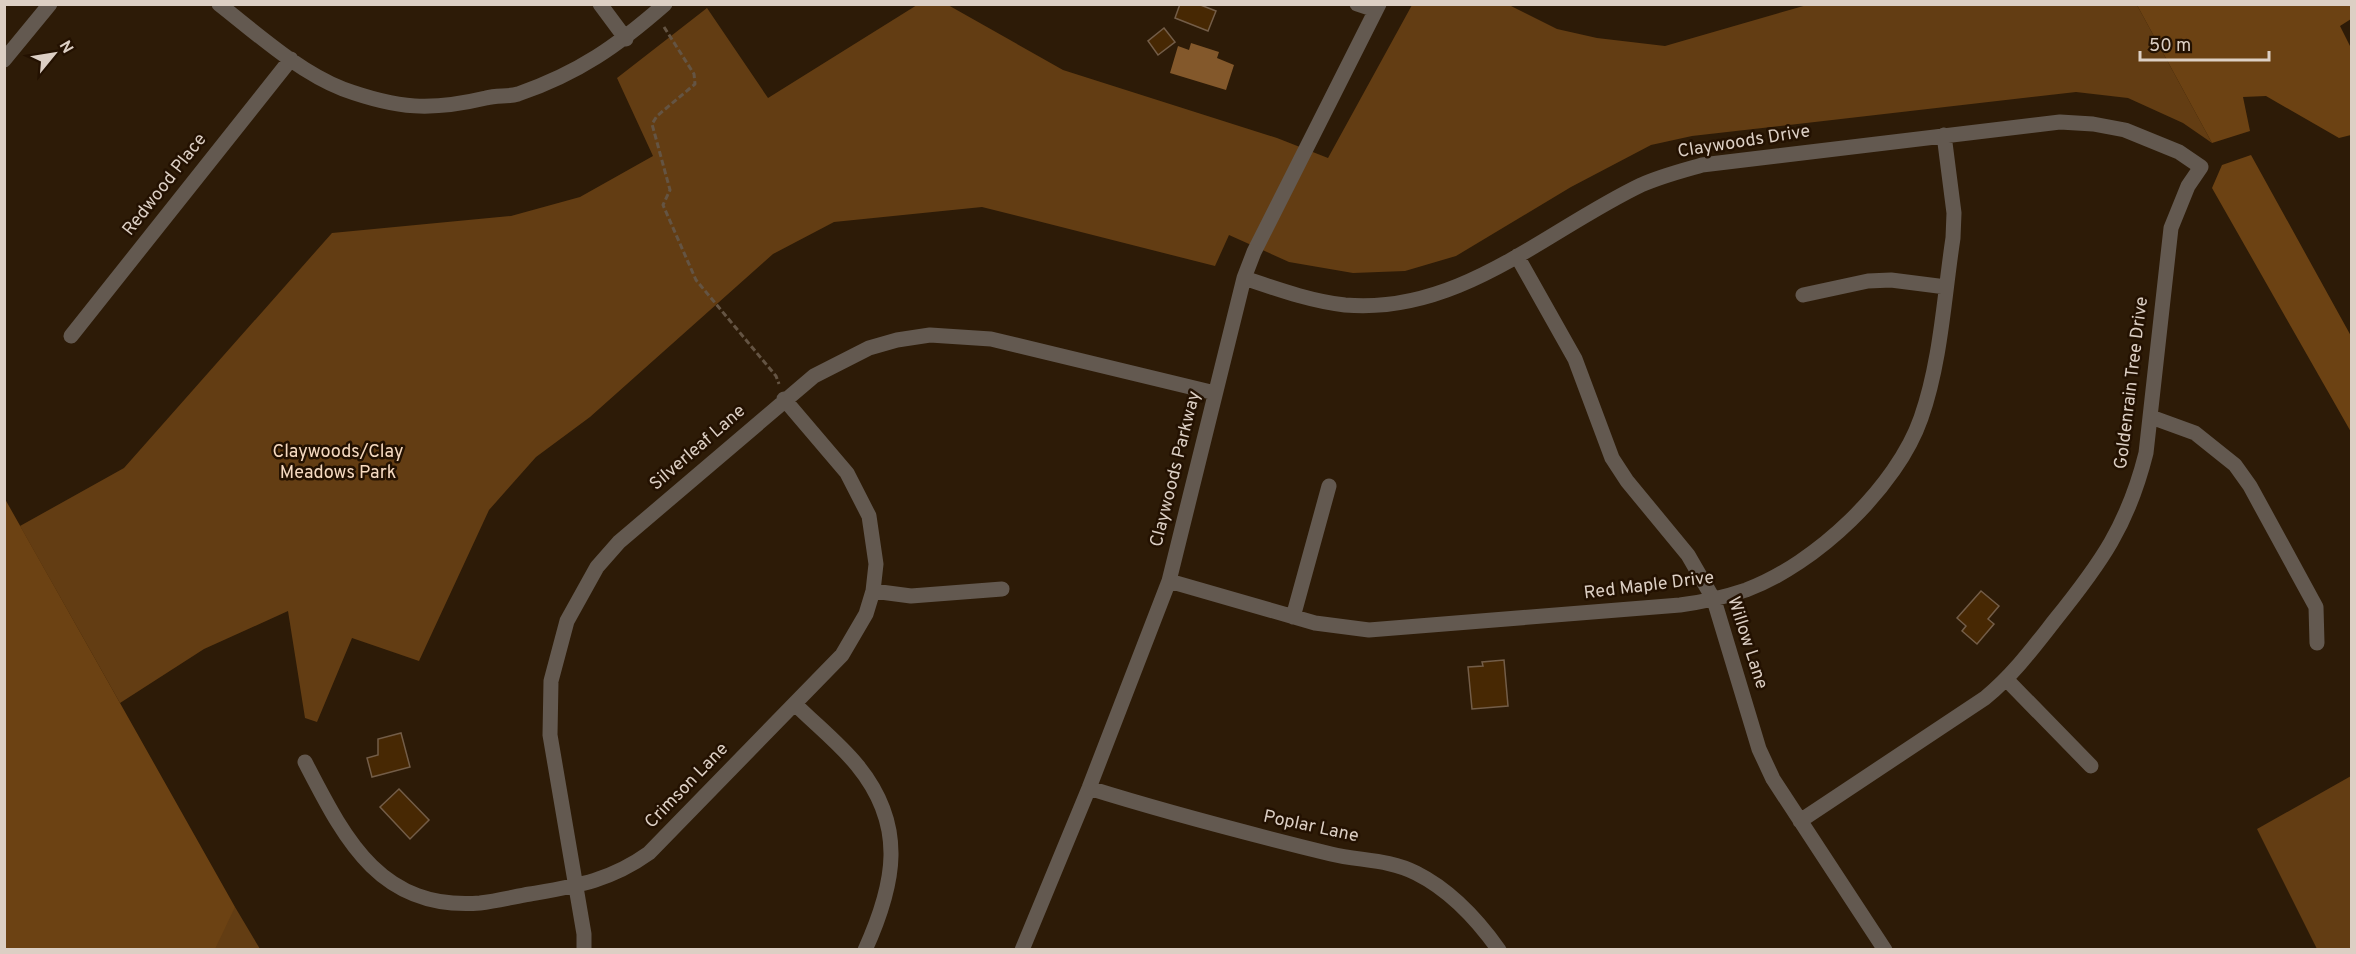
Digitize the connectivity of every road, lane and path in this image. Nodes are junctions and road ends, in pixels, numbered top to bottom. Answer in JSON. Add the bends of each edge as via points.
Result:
{"nodes":[{"id":1,"x":50,"y":4,"type":"edge"},
{"id":2,"x":219,"y":4,"type":"edge"},
{"id":3,"x":600,"y":4,"type":"edge"},
{"id":4,"x":1357,"y":4,"type":"edge"},
{"id":5,"x":1377,"y":7,"type":"edge"},
{"id":6,"x":660,"y":9,"type":"edge"},
{"id":7,"x":626,"y":39,"type":"junction"},
{"id":8,"x":291,"y":59,"type":"junction"},
{"id":9,"x":4,"y":60,"type":"edge"},
{"id":10,"x":1944,"y":135,"type":"junction"},
{"id":11,"x":2201,"y":167,"type":"joint"},
{"id":12,"x":1517,"y":256,"type":"junction"},
{"id":13,"x":1244,"y":278,"type":"junction"},
{"id":14,"x":1946,"y":287,"type":"junction"},
{"id":15,"x":1803,"y":295,"type":"dead end"},
{"id":16,"x":71,"y":336,"type":"dead end"},
{"id":17,"x":1215,"y":393,"type":"junction"},
{"id":18,"x":784,"y":399,"type":"junction"},
{"id":19,"x":2151,"y":417,"type":"junction"},
{"id":20,"x":1329,"y":486,"type":"dead end"},
{"id":21,"x":1169,"y":582,"type":"junction"},
{"id":22,"x":1002,"y":589,"type":"dead end"},
{"id":23,"x":873,"y":591,"type":"junction"},
{"id":24,"x":1714,"y":600,"type":"junction"},
{"id":25,"x":1293,"y":617,"type":"junction"},
{"id":26,"x":2317,"y":643,"type":"dead end"},
{"id":27,"x":2007,"y":680,"type":"junction"},
{"id":28,"x":795,"y":704,"type":"junction"},
{"id":29,"x":305,"y":762,"type":"dead end"},
{"id":30,"x":2091,"y":765,"type":"dead end"},
{"id":31,"x":1089,"y":788,"type":"junction"},
{"id":32,"x":1800,"y":822,"type":"junction"},
{"id":33,"x":576,"y":886,"type":"junction"},
{"id":34,"x":584,"y":950,"type":"edge"},
{"id":35,"x":865,"y":950,"type":"edge"},
{"id":36,"x":1022,"y":950,"type":"edge"},
{"id":37,"x":1499,"y":950,"type":"edge"},
{"id":38,"x":1885,"y":950,"type":"edge"}],
"edges":[{"from":1,"to":9,"type":"street"},
{"from":2,"to":8,"type":"street"},
{"from":3,"to":7,"type":"street"},
{"from":4,"to":5,"type":"street"},
{"from":5,"to":13,"type":"street","name":"Claywoods Parkway"},
{"from":6,"to":7,"type":"street"},
{"from":6,"to":18,"type":"path","via":[[694,74],[695,84],[652,124],[670,190],[663,205],[696,280],[776,376]]},
{"from":7,"to":8,"type":"street","via":[[573,72],[516,94],[460,105],[404,106],[388,102],[342,89]]},
{"from":8,"to":16,"type":"street","name":"Redwood Place"},
{"from":10,"to":11,"type":"street","name":"Claywoods Drive","via":[[2060,122],[2093,124],[2153,140]]},
{"from":10,"to":12,"type":"street","name":"Claywoods Drive","via":[[1702,165],[1670,174],[1625,193]]},
{"from":10,"to":14,"type":"street","name":"Red Maple Drive","via":[[1954,213]]},
{"from":11,"to":19,"type":"street","name":"Goldenrain Tree Drive","via":[[2183,196],[2171,228]]},
{"from":12,"to":13,"type":"street","name":"Claywoods Drive","via":[[1436,296],[1375,306],[1317,300]]},
{"from":12,"to":24,"type":"street","name":"Willow Lane","via":[[1575,359],[1612,458],[1688,555]]},
{"from":13,"to":17,"type":"street","name":"Claywoods Parkway"},
{"from":14,"to":15,"type":"street","via":[[1868,281]]},
{"from":14,"to":24,"type":"street","name":"Red Maple Drive","via":[[1930,388],[1921,419],[1891,474],[1810,554],[1780,574]]},
{"from":17,"to":18,"type":"street","name":"Silverleaf Lane","via":[[991,339],[930,335],[878,345],[839,361]]},
{"from":17,"to":21,"type":"street","name":"Claywoods Parkway"},
{"from":18,"to":23,"type":"street","name":"Crimson Lane","via":[[861,495],[875,539]]},
{"from":18,"to":33,"type":"street","name":"Silverleaf Lane","via":[[619,542],[597,567],[567,621],[556,652],[549,710]]},
{"from":19,"to":26,"type":"street","via":[[2195,433],[2235,465],[2316,607]]},
{"from":19,"to":27,"type":"street","name":"Goldenrain Tree Drive","via":[[2138,486],[2119,532],[2091,575]]},
{"from":20,"to":25,"type":"street"},
{"from":21,"to":25,"type":"street","name":"Red Maple Drive"},
{"from":21,"to":31,"type":"street","name":"Claywoods Parkway"},
{"from":22,"to":23,"type":"street","via":[[911,596]]},
{"from":23,"to":28,"type":"street","name":"Crimson Lane","via":[[867,614],[842,656]]},
{"from":24,"to":25,"type":"street","name":"Red Maple Drive","via":[[1370,630],[1338,628]]},
{"from":24,"to":32,"type":"street","name":"Willow Lane","via":[[1759,749]]},
{"from":27,"to":30,"type":"street"},
{"from":27,"to":32,"type":"street","name":"Goldenrain Tree Drive"},
{"from":28,"to":33,"type":"street","name":"Crimson Lane","via":[[649,853],[603,879]]},
{"from":28,"to":35,"type":"street","via":[[856,765],[883,811],[889,833],[890,882],[883,910]]},
{"from":29,"to":33,"type":"street","name":"Crimson Lane","via":[[342,832],[362,858],[385,878],[408,890],[438,900],[480,903]]},
{"from":31,"to":36,"type":"street","name":"Claywoods Parkway"},
{"from":31,"to":37,"type":"street","name":"Poplar Lane","via":[[1312,850],[1400,866],[1444,890]]},
{"from":32,"to":38,"type":"street","name":"Willow Lane"},
{"from":33,"to":34,"type":"street","name":"Silverleaf Lane"}]}
